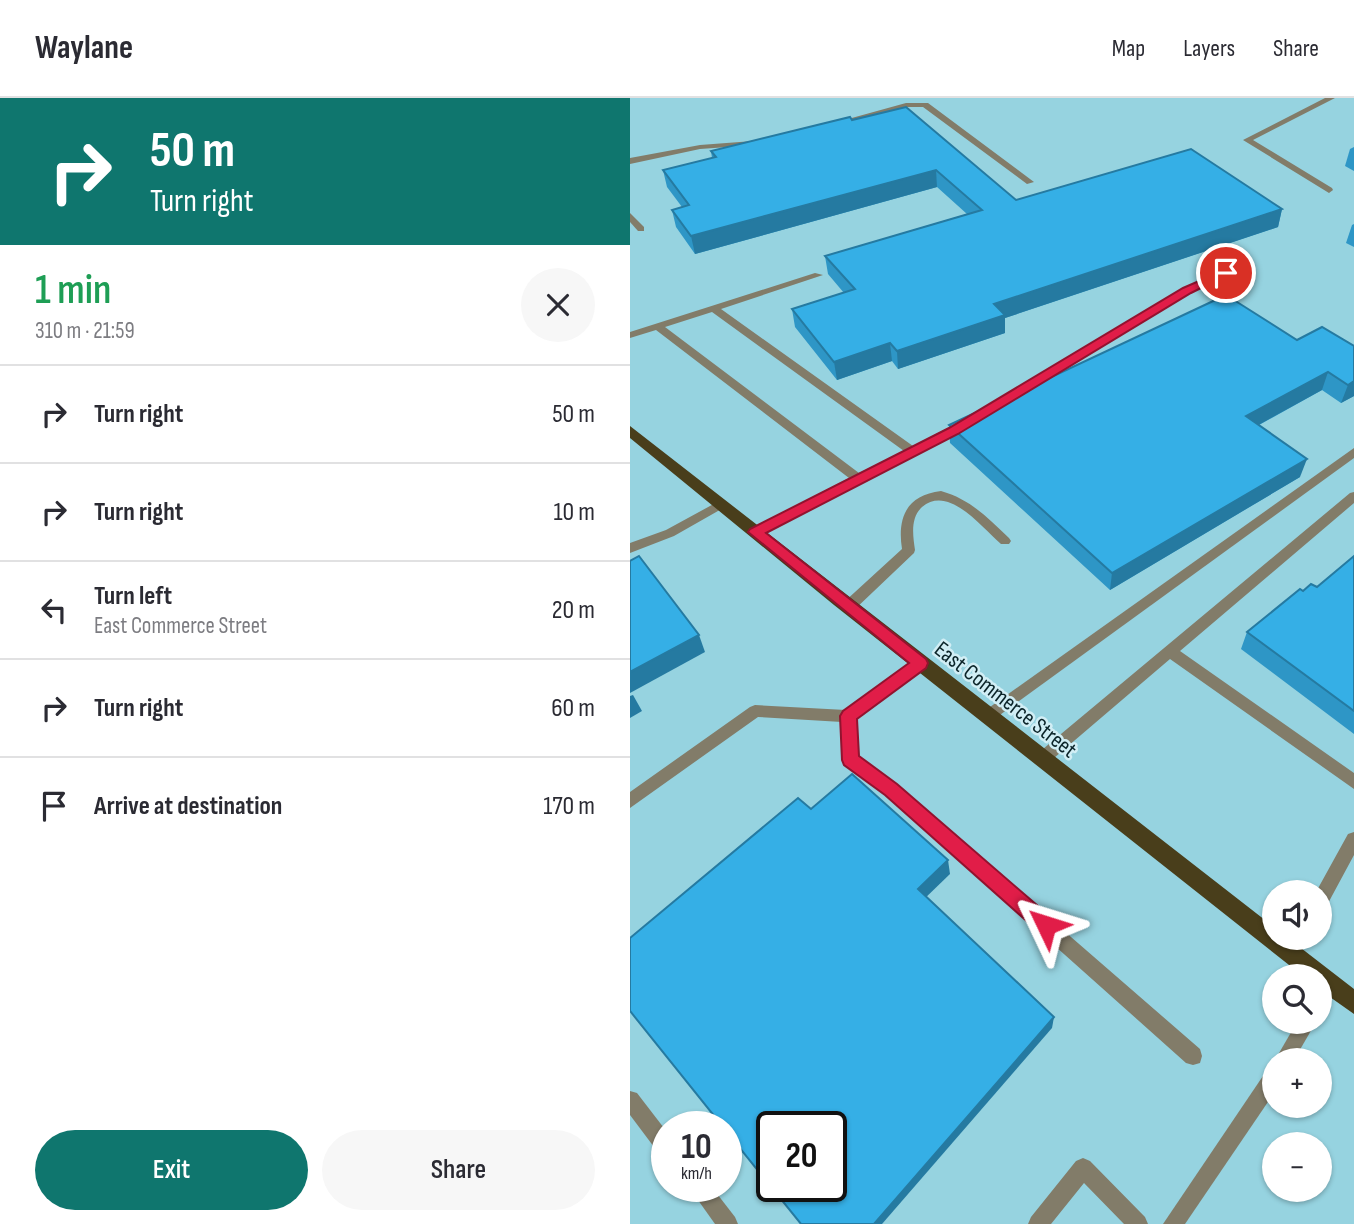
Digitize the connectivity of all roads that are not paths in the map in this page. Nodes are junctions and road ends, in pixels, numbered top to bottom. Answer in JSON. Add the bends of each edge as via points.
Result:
{"nodes":[{"id":1,"x":1331,"y":98,"type":"edge"},
{"id":2,"x":822,"y":127,"type":"edge"},
{"id":3,"x":760,"y":142,"type":"edge"},
{"id":4,"x":630,"y":161,"type":"edge"},
{"id":5,"x":1030,"y":182,"type":"dead end"},
{"id":6,"x":1329,"y":190,"type":"dead end"},
{"id":7,"x":630,"y":216,"type":"edge"},
{"id":8,"x":640,"y":229,"type":"dead end"},
{"id":9,"x":1245,"y":265,"type":"dead end"},
{"id":10,"x":818,"y":275,"type":"dead end"},
{"id":11,"x":713,"y":308,"type":"junction"},
{"id":12,"x":657,"y":326,"type":"junction"},
{"id":13,"x":630,"y":335,"type":"edge"},
{"id":14,"x":989,"y":409,"type":"edge"},
{"id":15,"x":977,"y":416,"type":"edge"},
{"id":16,"x":632,"y":435,"type":"edge"},
{"id":17,"x":912,"y":451,"type":"junction"},
{"id":18,"x":1354,"y":452,"type":"edge"},
{"id":19,"x":857,"y":478,"type":"junction"},
{"id":20,"x":1354,"y":496,"type":"edge"},
{"id":21,"x":721,"y":504,"type":"junction"},
{"id":22,"x":755,"y":532,"type":"junction"},
{"id":23,"x":1005,"y":541,"type":"dead end"},
{"id":24,"x":630,"y":548,"type":"edge"},
{"id":25,"x":848,"y":607,"type":"junction"},
{"id":26,"x":1169,"y":651,"type":"junction"},
{"id":27,"x":920,"y":663,"type":"junction"},
{"id":28,"x":849,"y":716,"type":"junction"},
{"id":29,"x":988,"y":716,"type":"junction"},
{"id":30,"x":1042,"y":759,"type":"junction"},
{"id":31,"x":1354,"y":782,"type":"edge"},
{"id":32,"x":630,"y":801,"type":"edge"},
{"id":33,"x":1354,"y":839,"type":"edge"},
{"id":34,"x":1332,"y":880,"type":"edge"},
{"id":35,"x":1262,"y":923,"type":"edge"},
{"id":36,"x":1297,"y":950,"type":"edge"},
{"id":37,"x":1311,"y":964,"type":"edge"},
{"id":38,"x":1332,"y":986,"type":"edge"},
{"id":39,"x":1354,"y":1003,"type":"edge"},
{"id":40,"x":1193,"y":1056,"type":"dead end"},
{"id":41,"x":1262,"y":1094,"type":"edge"},
{"id":42,"x":630,"y":1100,"type":"edge"},
{"id":43,"x":651,"y":1127,"type":"edge"},
{"id":44,"x":711,"y":1202,"type":"edge"},
{"id":45,"x":728,"y":1224,"type":"edge"},
{"id":46,"x":1038,"y":1224,"type":"edge"},
{"id":47,"x":1138,"y":1224,"type":"edge"},
{"id":48,"x":1173,"y":1224,"type":"edge"}],
"edges":[{"from":1,"to":6,"type":"street","via":[[1247,140]]},
{"from":2,"to":5,"type":"street","via":[[906,105],[925,105]]},
{"from":3,"to":4,"type":"street","via":[[700,147]]},
{"from":7,"to":8,"type":"street"},
{"from":9,"to":14,"type":"street","via":[[1187,291]]},
{"from":10,"to":11,"type":"street"},
{"from":11,"to":12,"type":"street"},
{"from":11,"to":17,"type":"street"},
{"from":12,"to":13,"type":"street"},
{"from":12,"to":19,"type":"street"},
{"from":15,"to":17,"type":"street"},
{"from":16,"to":21,"type":"main road","name":"East Commerce Street"},
{"from":17,"to":19,"type":"street"},
{"from":18,"to":29,"type":"street"},
{"from":19,"to":22,"type":"street"},
{"from":20,"to":26,"type":"street"},
{"from":21,"to":22,"type":"main road","name":"East Commerce Street"},
{"from":21,"to":24,"type":"street","via":[[670,533]]},
{"from":22,"to":25,"type":"main road","name":"East Commerce Street"},
{"from":23,"to":25,"type":"street","via":[[956,499],[929,496],[916,506],[905,526],[909,550]]},
{"from":25,"to":27,"type":"main road","name":"East Commerce Street"},
{"from":26,"to":30,"type":"street"},
{"from":26,"to":31,"type":"street"},
{"from":27,"to":28,"type":"street"},
{"from":27,"to":29,"type":"main road","name":"East Commerce Street"},
{"from":28,"to":32,"type":"street","via":[[755,711]]},
{"from":28,"to":40,"type":"street","via":[[850,760],[891,790]]},
{"from":29,"to":30,"type":"main road","name":"East Commerce Street"},
{"from":30,"to":35,"type":"main road","name":"East Commerce Street"},
{"from":33,"to":34,"type":"street"},
{"from":36,"to":37,"type":"main road","name":"East Commerce Street"},
{"from":38,"to":39,"type":"main road","name":"East Commerce Street"},
{"from":41,"to":48,"type":"street"},
{"from":42,"to":43,"type":"street"},
{"from":44,"to":45,"type":"street"},
{"from":46,"to":47,"type":"street","via":[[1083,1168]]}]}
